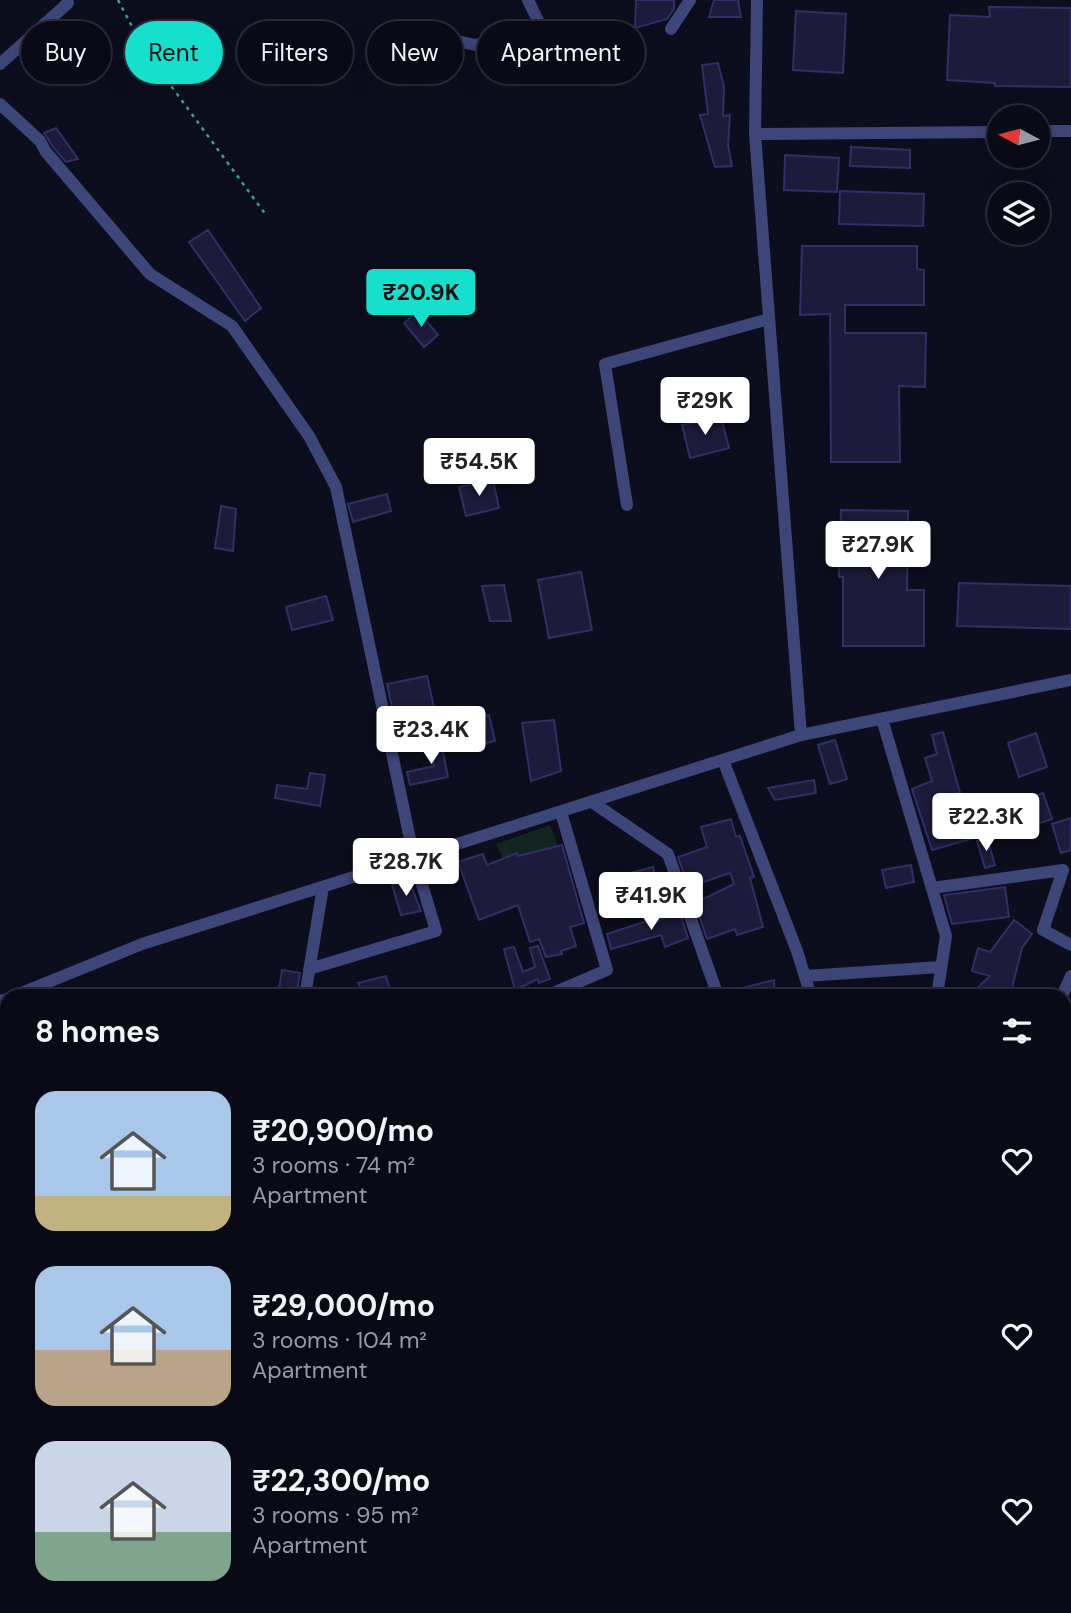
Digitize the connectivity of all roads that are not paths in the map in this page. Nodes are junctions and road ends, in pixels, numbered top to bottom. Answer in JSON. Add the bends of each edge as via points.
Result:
{"nodes":[{"id":1,"x":528,"y":0,"type":"edge"},
{"id":2,"x":690,"y":0,"type":"edge"},
{"id":3,"x":757,"y":0,"type":"edge"},
{"id":4,"x":68,"y":3,"type":"dead end"},
{"id":5,"x":671,"y":29,"type":"dead end"},
{"id":6,"x":463,"y":42,"type":"edge"},
{"id":7,"x":0,"y":64,"type":"edge"},
{"id":8,"x":0,"y":104,"type":"edge"},
{"id":9,"x":1050,"y":131,"type":"edge"},
{"id":10,"x":1071,"y":131,"type":"edge"},
{"id":11,"x":987,"y":132,"type":"edge"},
{"id":12,"x":755,"y":134,"type":"junction"},
{"id":13,"x":769,"y":319,"type":"junction"},
{"id":14,"x":627,"y":505,"type":"dead end"},
{"id":15,"x":1071,"y":680,"type":"edge"},
{"id":16,"x":882,"y":719,"type":"junction"},
{"id":17,"x":801,"y":735,"type":"junction"},
{"id":18,"x":723,"y":760,"type":"junction"},
{"id":19,"x":592,"y":802,"type":"junction"},
{"id":20,"x":561,"y":811,"type":"junction"},
{"id":21,"x":414,"y":858,"type":"junction"},
{"id":22,"x":323,"y":887,"type":"junction"},
{"id":23,"x":932,"y":888,"type":"junction"},
{"id":24,"x":1071,"y":945,"type":"edge"},
{"id":25,"x":941,"y":967,"type":"junction"},
{"id":26,"x":309,"y":969,"type":"junction"},
{"id":27,"x":805,"y":976,"type":"junction"},
{"id":28,"x":31,"y":989,"type":"edge"},
{"id":29,"x":306,"y":989,"type":"edge"},
{"id":30,"x":566,"y":989,"type":"edge"},
{"id":31,"x":716,"y":989,"type":"edge"},
{"id":32,"x":809,"y":989,"type":"edge"},
{"id":33,"x":938,"y":989,"type":"edge"}],
"edges":[{"from":1,"to":6,"type":"street","via":[[544,33],[476,45]]},
{"from":2,"to":5,"type":"street"},
{"from":3,"to":12,"type":"street"},
{"from":4,"to":7,"type":"street"},
{"from":8,"to":21,"type":"street","via":[[40,141],[150,274],[232,326],[309,436],[336,487]]},
{"from":9,"to":10,"type":"street"},
{"from":11,"to":12,"type":"street"},
{"from":12,"to":13,"type":"street"},
{"from":13,"to":14,"type":"street","via":[[605,364]]},
{"from":13,"to":17,"type":"street"},
{"from":15,"to":16,"type":"street"},
{"from":16,"to":17,"type":"street"},
{"from":16,"to":23,"type":"street"},
{"from":17,"to":18,"type":"street"},
{"from":18,"to":19,"type":"street"},
{"from":18,"to":27,"type":"street"},
{"from":19,"to":20,"type":"street"},
{"from":19,"to":31,"type":"street","via":[[668,854]]},
{"from":20,"to":21,"type":"street"},
{"from":20,"to":30,"type":"street","via":[[607,970]]},
{"from":21,"to":22,"type":"street"},
{"from":21,"to":26,"type":"street","via":[[436,931]]},
{"from":22,"to":26,"type":"street"},
{"from":22,"to":28,"type":"street","via":[[142,944]]},
{"from":23,"to":24,"type":"street","via":[[1063,870],[1043,930]]},
{"from":23,"to":25,"type":"street","via":[[946,936]]},
{"from":25,"to":27,"type":"street"},
{"from":25,"to":33,"type":"street"},
{"from":26,"to":29,"type":"street"},
{"from":27,"to":32,"type":"street"}]}
